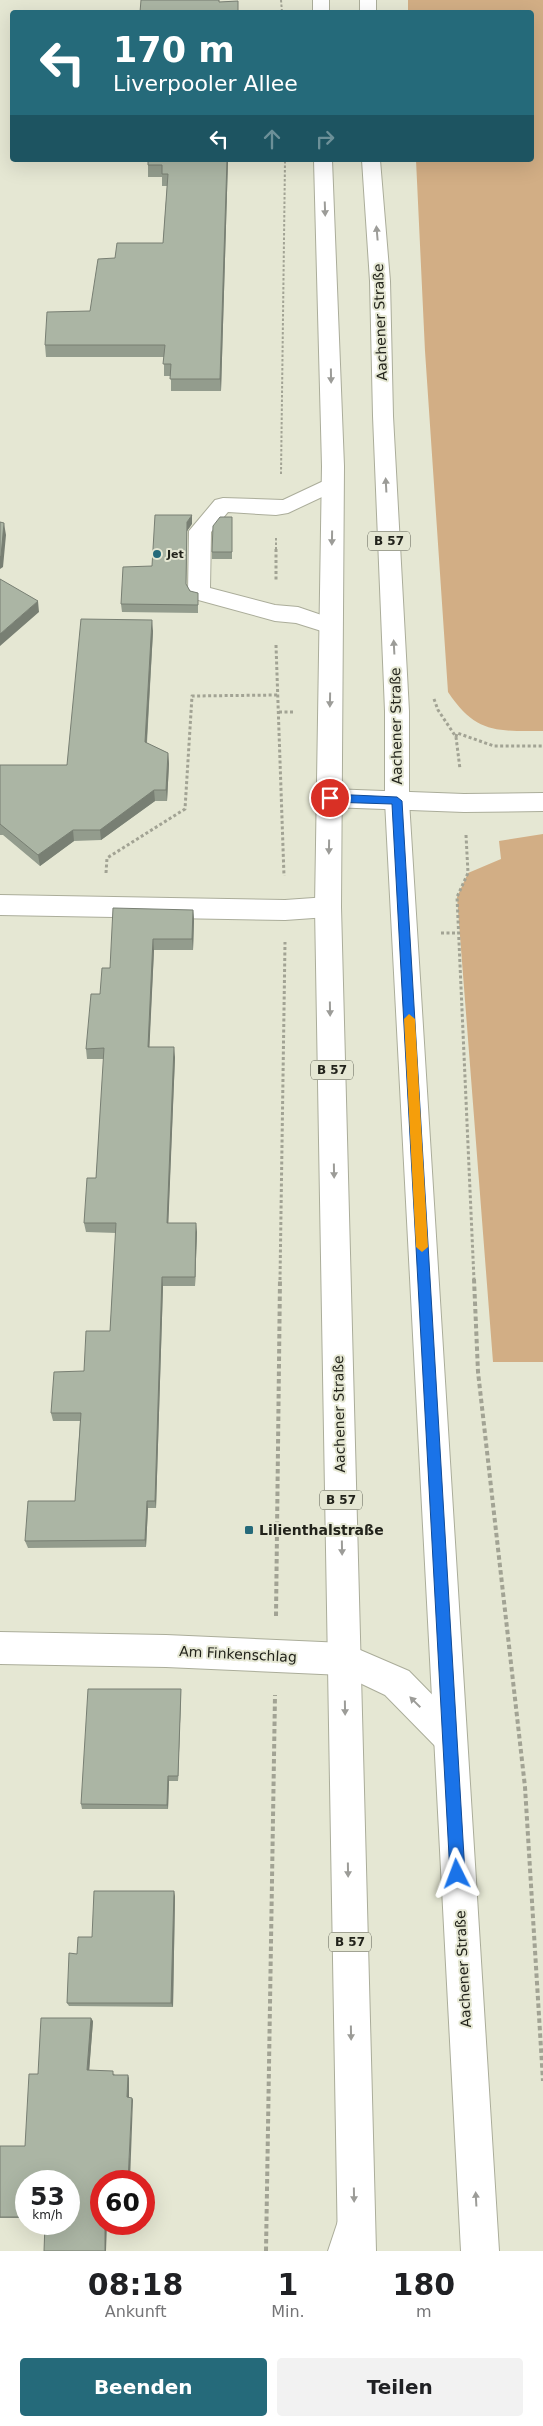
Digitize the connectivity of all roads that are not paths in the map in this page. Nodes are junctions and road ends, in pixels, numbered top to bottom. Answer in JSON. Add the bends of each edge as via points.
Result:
{"nodes":[{"id":1,"x":323,"y":162,"type":"edge"},
{"id":2,"x":371,"y":162,"type":"edge"},
{"id":3,"x":332,"y":484,"type":"junction"},
{"id":4,"x":331,"y":626,"type":"junction"},
{"id":5,"x":330,"y":798,"type":"junction"},
{"id":6,"x":397,"y":801,"type":"junction"},
{"id":7,"x":543,"y":802,"type":"edge"},
{"id":8,"x":0,"y":904,"type":"edge"},
{"id":9,"x":328,"y":907,"type":"junction"},
{"id":10,"x":0,"y":1648,"type":"edge"},
{"id":11,"x":344,"y":1659,"type":"junction"},
{"id":12,"x":449,"y":1736,"type":"junction"},
{"id":13,"x":353,"y":2243,"type":"edge"},
{"id":14,"x":480,"y":2251,"type":"edge"}],
"edges":[{"from":1,"to":3,"type":"main road","name":"Aachener Straße","number":"B 57","one_way":true},
{"from":6,"to":2,"type":"main road","name":"Aachener Straße","number":"B 57","one_way":true,"via":[[397,710],[380,282]]},
{"from":3,"to":4,"type":"main road","name":"Aachener Straße","number":"B 57","one_way":true},
{"from":3,"to":4,"type":"main road","via":[[288,506],[223,505],[200,531],[199,594],[275,614],[298,615]]},
{"from":4,"to":5,"type":"main road","name":"Aachener Straße","number":"B 57","one_way":true},
{"from":5,"to":6,"type":"main road"},
{"from":5,"to":9,"type":"main road","name":"Aachener Straße","number":"B 57","one_way":true},
{"from":6,"to":7,"type":"main road"},
{"from":6,"to":12,"type":"main road","name":"Aachener Straße","number":"B 57"},
{"from":8,"to":9,"type":"main road","via":[[286,910]]},
{"from":9,"to":11,"type":"main road","name":"Aachener Straße","number":"B 57","one_way":true},
{"from":10,"to":11,"type":"main road","name":"Am Finkenschlag","via":[[166,1650]]},
{"from":12,"to":11,"type":"main road","name":"Am Finkenschlag","one_way":true,"via":[[397,1683]]},
{"from":11,"to":13,"type":"main road","name":"Aachener Straße","number":"B 57","one_way":true},
{"from":14,"to":12,"type":"main road","name":"Aachener Straße","number":"B 57","one_way":true}]}
